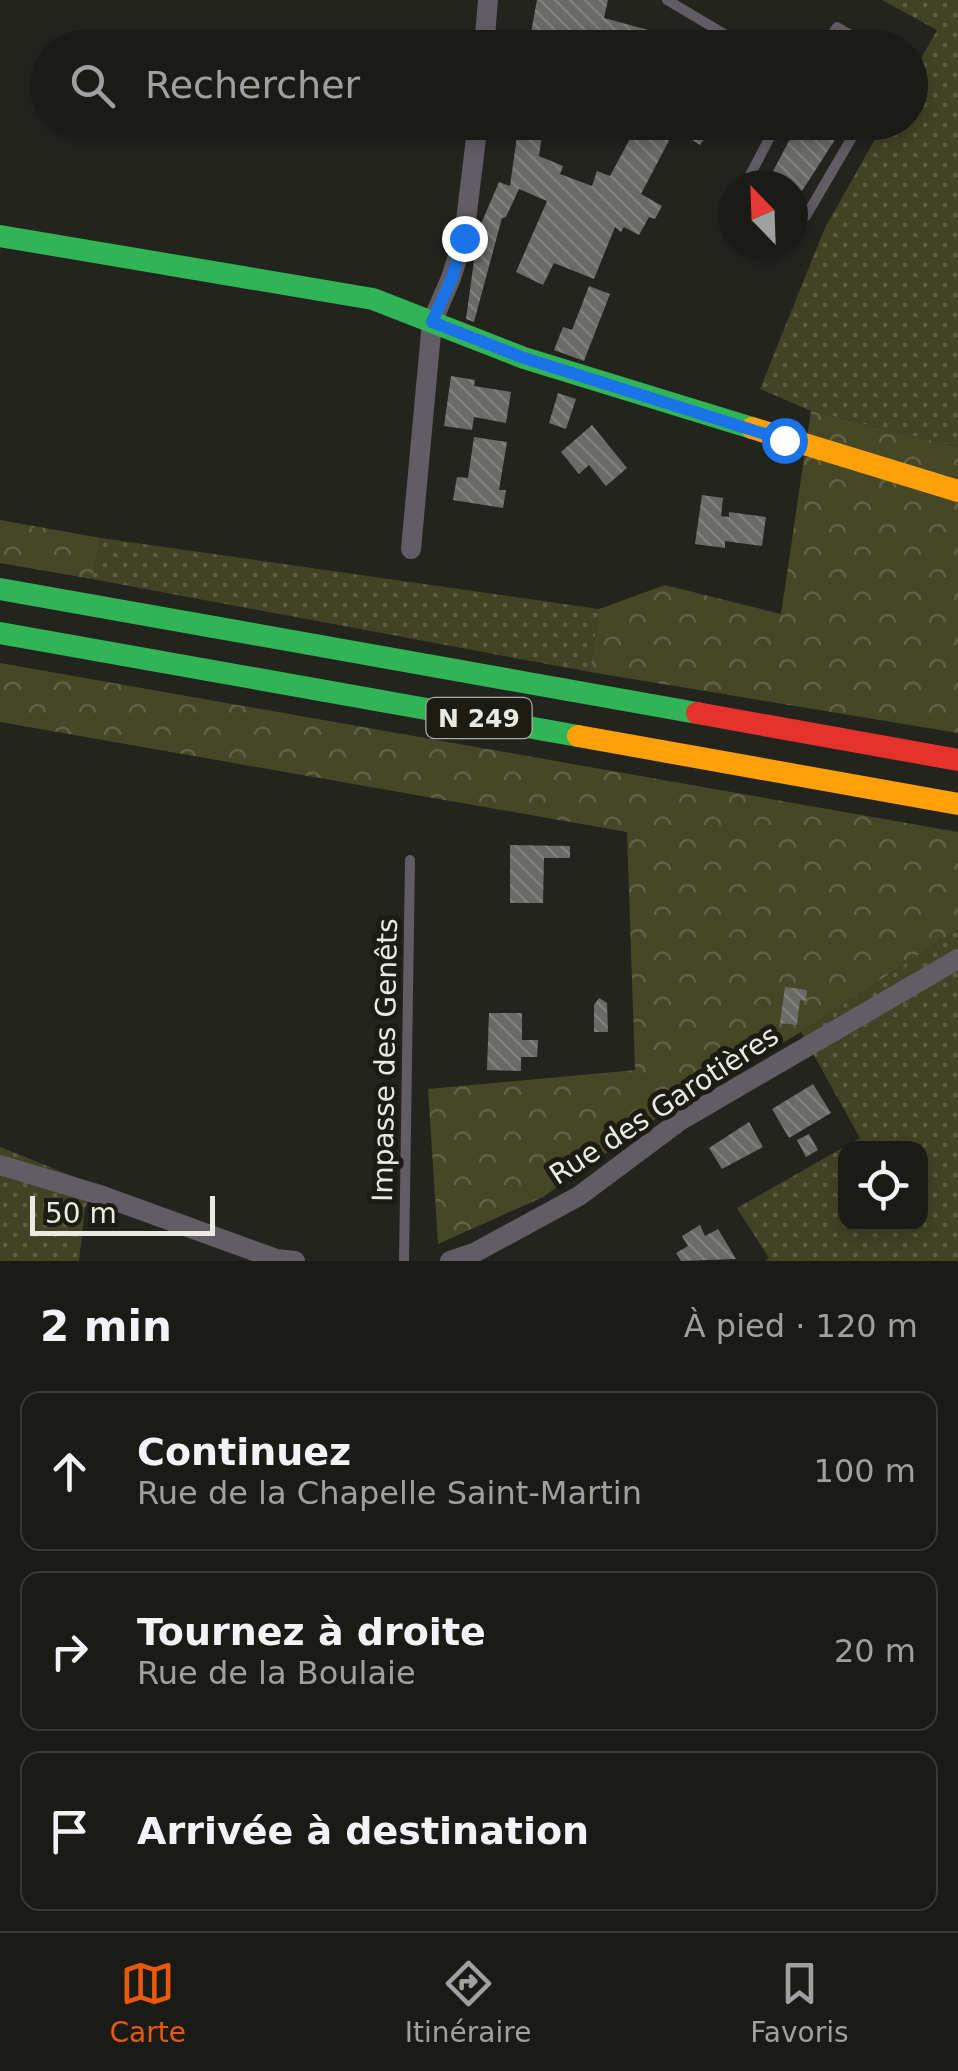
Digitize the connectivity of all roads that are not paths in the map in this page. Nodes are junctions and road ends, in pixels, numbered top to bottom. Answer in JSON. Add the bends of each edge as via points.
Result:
{"nodes":[{"id":1,"x":488,"y":0,"type":"edge"},
{"id":2,"x":668,"y":0,"type":"edge"},
{"id":3,"x":486,"y":30,"type":"edge"},
{"id":4,"x":718,"y":30,"type":"edge"},
{"id":5,"x":476,"y":140,"type":"edge"},
{"id":6,"x":768,"y":140,"type":"edge"},
{"id":7,"x":850,"y":140,"type":"edge"},
{"id":8,"x":753,"y":170,"type":"edge"},
{"id":9,"x":808,"y":213,"type":"edge"},
{"id":10,"x":0,"y":236,"type":"edge"},
{"id":11,"x":432,"y":322,"type":"junction"},
{"id":12,"x":958,"y":491,"type":"edge"},
{"id":13,"x":411,"y":550,"type":"dead end"},
{"id":14,"x":0,"y":589,"type":"edge"},
{"id":15,"x":0,"y":634,"type":"edge"},
{"id":16,"x":958,"y":760,"type":"edge"},
{"id":17,"x":958,"y":804,"type":"edge"},
{"id":18,"x":410,"y":860,"type":"dead end"},
{"id":19,"x":958,"y":959,"type":"edge"},
{"id":20,"x":0,"y":1165,"type":"edge"},
{"id":21,"x":294,"y":1261,"type":"edge"},
{"id":22,"x":404,"y":1261,"type":"edge"},
{"id":23,"x":450,"y":1261,"type":"edge"}],
"edges":[{"from":1,"to":3,"type":"street"},
{"from":2,"to":4,"type":"lane"},
{"from":5,"to":11,"type":"street","via":[[464,238]]},
{"from":6,"to":8,"type":"lane"},
{"from":7,"to":9,"type":"lane"},
{"from":10,"to":11,"type":"main road","via":[[373,300]]},
{"from":11,"to":12,"type":"main road","via":[[542,364]]},
{"from":11,"to":13,"type":"street"},
{"from":14,"to":16,"type":"main road","number":"N 249"},
{"from":15,"to":17,"type":"main road","number":"N 249"},
{"from":18,"to":22,"type":"lane","name":"Impasse des Genêts"},
{"from":19,"to":23,"type":"street","name":"Rue des Garotières","via":[[680,1120],[579,1196]]},
{"from":20,"to":21,"type":"street"}]}
